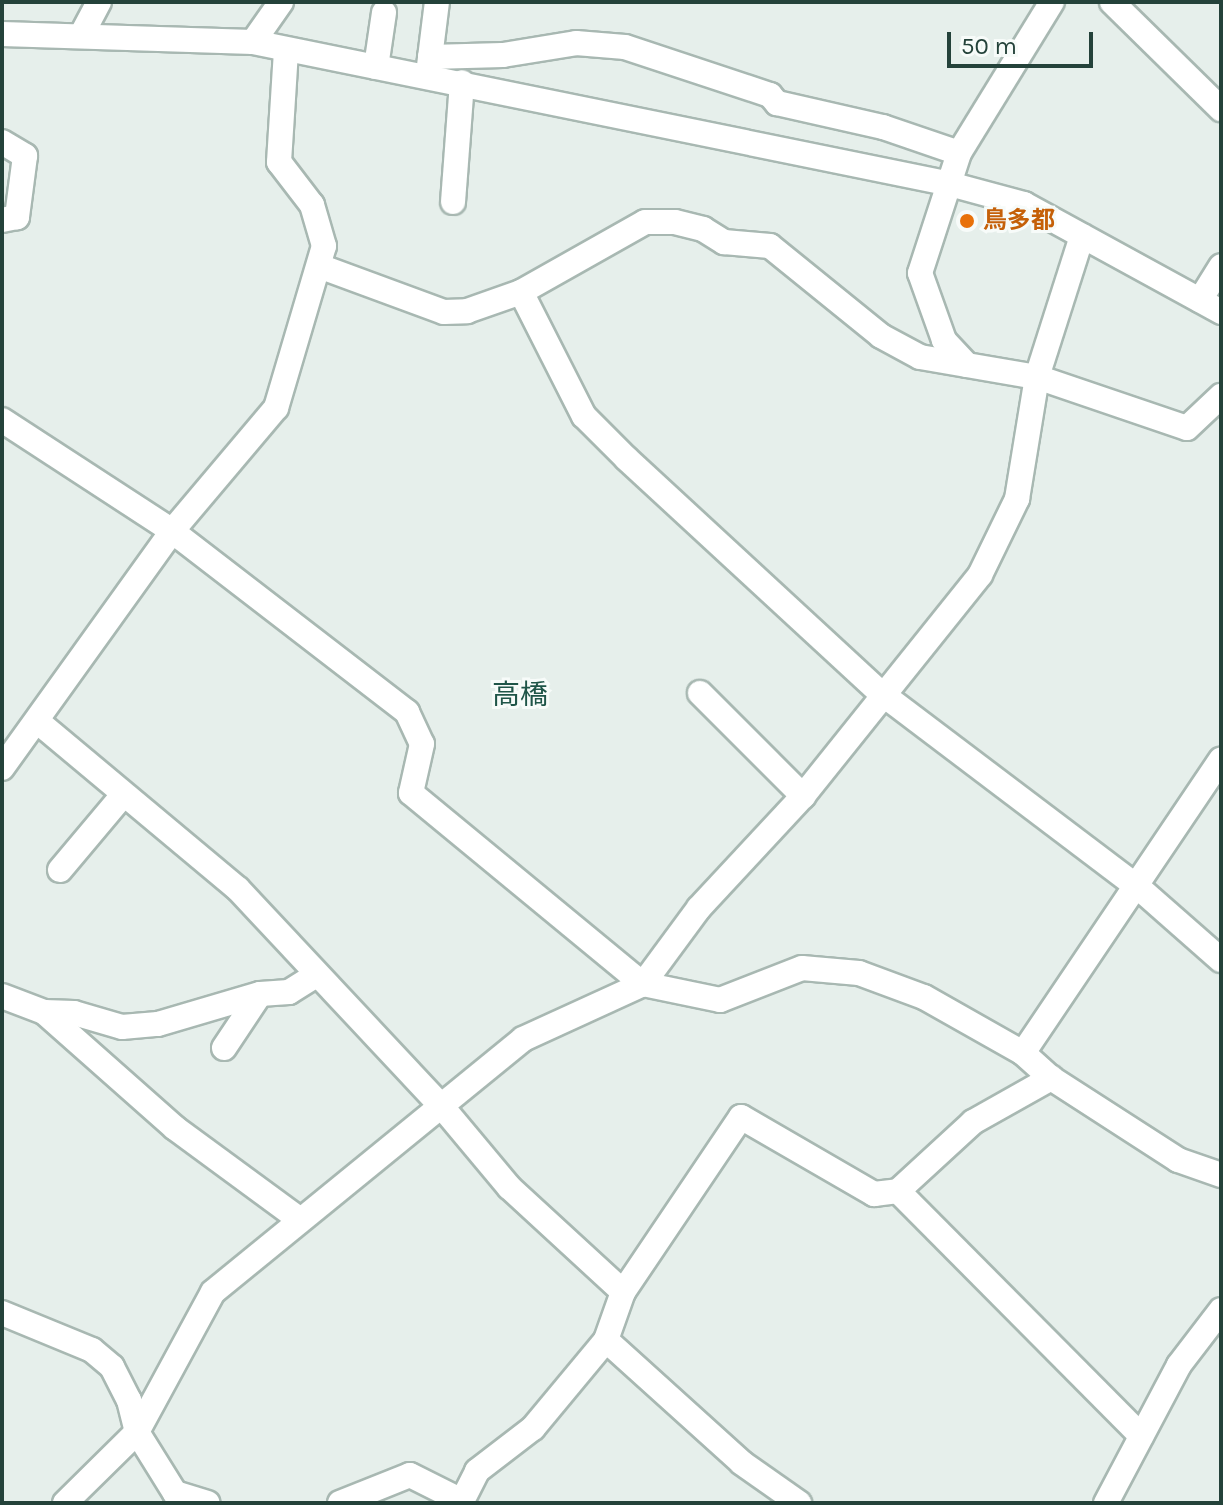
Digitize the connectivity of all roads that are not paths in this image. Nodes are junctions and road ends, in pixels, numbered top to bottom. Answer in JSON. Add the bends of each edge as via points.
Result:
{"nodes":[{"id":1,"x":99,"y":2,"type":"edge"},
{"id":2,"x":281,"y":2,"type":"edge"},
{"id":3,"x":437,"y":2,"type":"edge"},
{"id":4,"x":1052,"y":2,"type":"edge"},
{"id":5,"x":1112,"y":2,"type":"edge"},
{"id":6,"x":384,"y":13,"type":"dead end"},
{"id":7,"x":82,"y":34,"type":"junction"},
{"id":8,"x":4,"y":37,"type":"edge"},
{"id":9,"x":253,"y":42,"type":"junction"},
{"id":10,"x":286,"y":51,"type":"junction"},
{"id":11,"x":512,"y":54,"type":"junction"},
{"id":12,"x":376,"y":67,"type":"junction"},
{"id":13,"x":429,"y":67,"type":"junction"},
{"id":14,"x":462,"y":82,"type":"junction"},
{"id":15,"x":522,"y":94,"type":"junction"},
{"id":16,"x":1221,"y":109,"type":"edge"},
{"id":17,"x":2,"y":142,"type":"edge"},
{"id":18,"x":959,"y":153,"type":"junction"},
{"id":19,"x":946,"y":183,"type":"junction"},
{"id":20,"x":453,"y":202,"type":"dead end"},
{"id":21,"x":2,"y":220,"type":"edge"},
{"id":22,"x":1082,"y":236,"type":"junction"},
{"id":23,"x":319,"y":266,"type":"junction"},
{"id":24,"x":1221,"y":266,"type":"edge"},
{"id":25,"x":521,"y":292,"type":"junction"},
{"id":26,"x":1210,"y":306,"type":"edge"},
{"id":27,"x":967,"y":365,"type":"junction"},
{"id":28,"x":1037,"y":377,"type":"junction"},
{"id":29,"x":1221,"y":396,"type":"edge"},
{"id":30,"x":2,"y":420,"type":"edge"},
{"id":31,"x":172,"y":531,"type":"junction"},
{"id":32,"x":700,"y":693,"type":"dead end"},
{"id":33,"x":881,"y":693,"type":"junction"},
{"id":34,"x":37,"y":721,"type":"junction"},
{"id":35,"x":1221,"y":760,"type":"edge"},
{"id":36,"x":2,"y":768,"type":"edge"},
{"id":37,"x":123,"y":795,"type":"junction"},
{"id":38,"x":803,"y":796,"type":"junction"},
{"id":39,"x":60,"y":870,"type":"dead end"},
{"id":40,"x":1139,"y":888,"type":"junction"},
{"id":41,"x":1221,"y":960,"type":"edge"},
{"id":42,"x":316,"y":975,"type":"junction"},
{"id":43,"x":643,"y":984,"type":"junction"},
{"id":44,"x":260,"y":994,"type":"junction"},
{"id":45,"x":2,"y":996,"type":"edge"},
{"id":46,"x":44,"y":1012,"type":"junction"},
{"id":47,"x":224,"y":1048,"type":"dead end"},
{"id":48,"x":1023,"y":1053,"type":"junction"},
{"id":49,"x":1051,"y":1078,"type":"junction"},
{"id":50,"x":443,"y":1108,"type":"junction"},
{"id":51,"x":1221,"y":1175,"type":"edge"},
{"id":52,"x":898,"y":1191,"type":"junction"},
{"id":53,"x":299,"y":1219,"type":"junction"},
{"id":54,"x":623,"y":1292,"type":"junction"},
{"id":55,"x":1221,"y":1310,"type":"edge"},
{"id":56,"x":2,"y":1313,"type":"edge"},
{"id":57,"x":606,"y":1340,"type":"junction"},
{"id":58,"x":137,"y":1432,"type":"junction"},
{"id":59,"x":1141,"y":1436,"type":"junction"},
{"id":60,"x":462,"y":1502,"type":"edge"},
{"id":61,"x":65,"y":1503,"type":"edge"},
{"id":62,"x":208,"y":1503,"type":"edge"},
{"id":63,"x":340,"y":1503,"type":"edge"},
{"id":64,"x":799,"y":1503,"type":"edge"},
{"id":65,"x":1106,"y":1503,"type":"edge"}],
"edges":[{"from":1,"to":7,"type":"street"},
{"from":2,"to":9,"type":"street"},
{"from":3,"to":13,"type":"street"},
{"from":4,"to":18,"type":"street"},
{"from":5,"to":16,"type":"street"},
{"from":6,"to":12,"type":"street"},
{"from":7,"to":8,"type":"street"},
{"from":7,"to":9,"type":"street"},
{"from":9,"to":10,"type":"street"},
{"from":10,"to":12,"type":"street"},
{"from":10,"to":23,"type":"street","via":[[279,162],[312,205],[324,246]]},
{"from":11,"to":13,"type":"street"},
{"from":11,"to":15,"type":"street"},
{"from":11,"to":18,"type":"street","via":[[576,43],[625,47],[770,95],[777,103],[883,127]]},
{"from":12,"to":13,"type":"street"},
{"from":13,"to":14,"type":"street"},
{"from":14,"to":15,"type":"street"},
{"from":14,"to":20,"type":"street"},
{"from":15,"to":19,"type":"street"},
{"from":17,"to":21,"type":"street","via":[[25,156],[17,217]]},
{"from":18,"to":19,"type":"street"},
{"from":19,"to":22,"type":"street","via":[[1024,204]]},
{"from":19,"to":27,"type":"street","via":[[920,273],[944,340]]},
{"from":22,"to":26,"type":"street"},
{"from":22,"to":28,"type":"street"},
{"from":23,"to":25,"type":"street","via":[[444,312],[467,311]]},
{"from":23,"to":31,"type":"street","via":[[276,408]]},
{"from":24,"to":26,"type":"street"},
{"from":25,"to":27,"type":"street","via":[[645,222],[675,222],[703,229],[724,242],[770,246],[881,336],[920,357]]},
{"from":25,"to":33,"type":"street","via":[[584,416]]},
{"from":27,"to":28,"type":"street"},
{"from":28,"to":29,"type":"street","via":[[1187,428]]},
{"from":28,"to":33,"type":"street","via":[[1017,499],[980,575]]},
{"from":30,"to":31,"type":"street"},
{"from":31,"to":34,"type":"street"},
{"from":31,"to":43,"type":"street","via":[[407,712],[422,744],[411,793]]},
{"from":32,"to":38,"type":"street"},
{"from":33,"to":38,"type":"street"},
{"from":33,"to":40,"type":"street"},
{"from":34,"to":36,"type":"street"},
{"from":34,"to":37,"type":"street"},
{"from":35,"to":40,"type":"street"},
{"from":37,"to":39,"type":"street"},
{"from":37,"to":42,"type":"street","via":[[238,889]]},
{"from":38,"to":43,"type":"street","via":[[699,908]]},
{"from":40,"to":41,"type":"street"},
{"from":40,"to":48,"type":"street"},
{"from":42,"to":44,"type":"street","via":[[289,992]]},
{"from":42,"to":50,"type":"street"},
{"from":43,"to":48,"type":"street","via":[[720,1000],[802,968],[859,973],[924,997]]},
{"from":43,"to":50,"type":"street","via":[[523,1039]]},
{"from":44,"to":46,"type":"street","via":[[122,1027],[74,1013]]},
{"from":44,"to":47,"type":"street"},
{"from":45,"to":46,"type":"street"},
{"from":46,"to":53,"type":"street","via":[[175,1128]]},
{"from":48,"to":49,"type":"street"},
{"from":49,"to":51,"type":"street","via":[[1178,1160]]},
{"from":49,"to":52,"type":"street","via":[[973,1122]]},
{"from":50,"to":53,"type":"street"},
{"from":50,"to":54,"type":"street","via":[[509,1187]]},
{"from":52,"to":54,"type":"street","via":[[874,1194],[741,1117]]},
{"from":52,"to":59,"type":"street"},
{"from":53,"to":58,"type":"street","via":[[213,1292]]},
{"from":54,"to":57,"type":"street"},
{"from":55,"to":59,"type":"street","via":[[1179,1365]]},
{"from":56,"to":58,"type":"street","via":[[92,1350],[112,1367],[129,1400]]},
{"from":57,"to":60,"type":"street","via":[[533,1428],[477,1471]]},
{"from":57,"to":64,"type":"street","via":[[742,1463]]},
{"from":58,"to":61,"type":"street"},
{"from":58,"to":62,"type":"street","via":[[179,1497]]},
{"from":59,"to":65,"type":"street"},
{"from":60,"to":63,"type":"street","via":[[410,1475]]}]}
